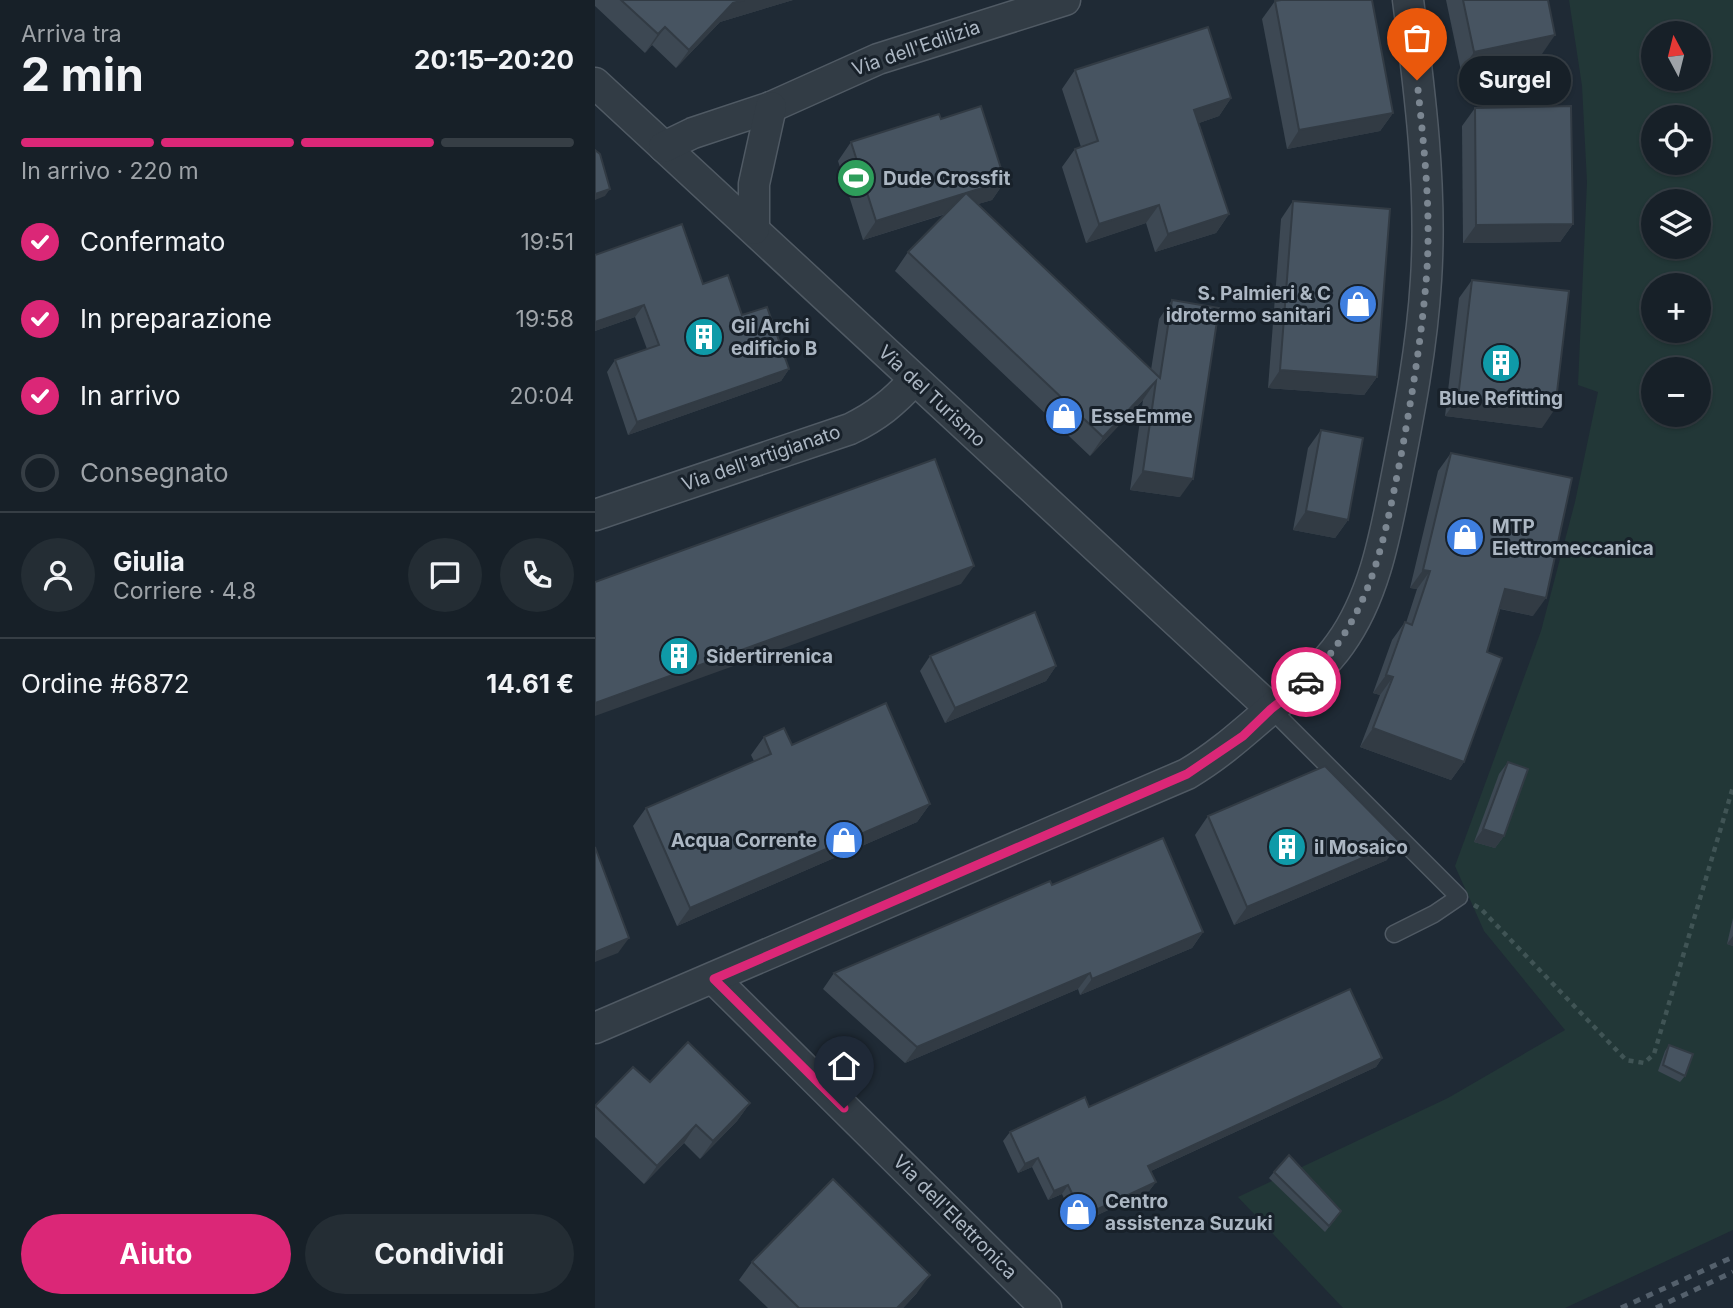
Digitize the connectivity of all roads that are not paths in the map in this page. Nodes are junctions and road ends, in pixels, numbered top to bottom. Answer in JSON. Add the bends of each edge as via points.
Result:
{"nodes":[{"id":1,"x":1065,"y":0,"type":"edge"},
{"id":2,"x":1408,"y":0,"type":"edge"},
{"id":3,"x":595,"y":83,"type":"edge"},
{"id":4,"x":771,"y":107,"type":"junction"},
{"id":5,"x":664,"y":147,"type":"junction"},
{"id":6,"x":754,"y":229,"type":"junction"},
{"id":7,"x":914,"y":380,"type":"junction"},
{"id":8,"x":595,"y":514,"type":"edge"},
{"id":9,"x":1271,"y":709,"type":"junction"},
{"id":10,"x":1394,"y":933,"type":"dead end"},
{"id":11,"x":714,"y":979,"type":"junction"},
{"id":12,"x":595,"y":1028,"type":"edge"},
{"id":13,"x":1046,"y":1308,"type":"edge"}],
"edges":[{"from":1,"to":4,"type":"street","name":"Via dell'Edilizia","via":[[878,58]]},
{"from":2,"to":9,"type":"street","via":[[1428,231],[1412,400],[1386,530],[1368,592],[1332,654],[1304,685]]},
{"from":3,"to":5,"type":"street","name":"Via del Turismo"},
{"from":4,"to":5,"type":"street","name":"Via dell'Edilizia"},
{"from":4,"to":6,"type":"street","via":[[754,184]]},
{"from":5,"to":6,"type":"street","name":"Via del Turismo"},
{"from":6,"to":7,"type":"street","name":"Via del Turismo"},
{"from":7,"to":8,"type":"street","name":"Via dell'artigianato","via":[[893,404],[850,429]]},
{"from":7,"to":9,"type":"street","name":"Via del Turismo"},
{"from":9,"to":10,"type":"lane","via":[[1459,897]]},
{"from":9,"to":11,"type":"street","via":[[1243,736],[1187,774]]},
{"from":11,"to":12,"type":"street"},
{"from":11,"to":13,"type":"street","name":"Via dell'Elettronica"}]}
